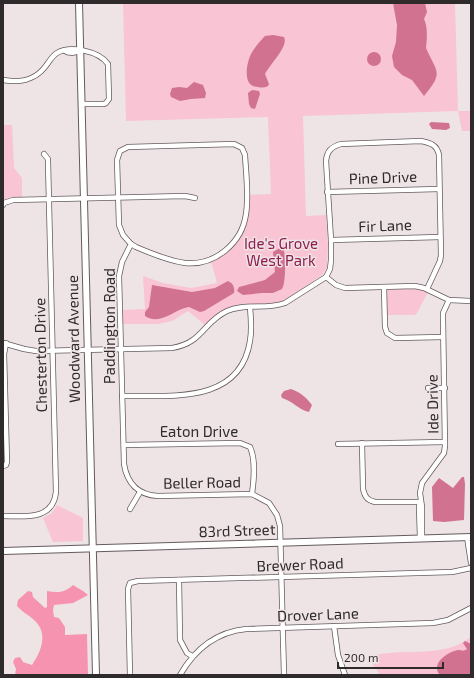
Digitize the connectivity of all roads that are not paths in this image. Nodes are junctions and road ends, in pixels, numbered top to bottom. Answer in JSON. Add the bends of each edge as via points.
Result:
{"nodes":[{"id":1,"x":79,"y":3,"type":"edge"},
{"id":2,"x":80,"y":50,"type":"junction"},
{"id":3,"x":3,"y":80,"type":"edge"},
{"id":4,"x":82,"y":104,"type":"junction"},
{"id":5,"x":44,"y":154,"type":"dead end"},
{"id":6,"x":439,"y":189,"type":"junction"},
{"id":7,"x":327,"y":192,"type":"junction"},
{"id":8,"x":118,"y":197,"type":"junction"},
{"id":9,"x":84,"y":198,"type":"junction"},
{"id":10,"x":195,"y":198,"type":"dead end"},
{"id":11,"x":49,"y":199,"type":"junction"},
{"id":12,"x":3,"y":205,"type":"edge"},
{"id":13,"x":440,"y":237,"type":"junction"},
{"id":14,"x":331,"y":240,"type":"junction"},
{"id":15,"x":131,"y":244,"type":"junction"},
{"id":16,"x":326,"y":277,"type":"junction"},
{"id":17,"x":384,"y":287,"type":"junction"},
{"id":18,"x":427,"y":289,"type":"junction"},
{"id":19,"x":449,"y":300,"type":"junction"},
{"id":20,"x":471,"y":301,"type":"edge"},
{"id":21,"x":250,"y":307,"type":"junction"},
{"id":22,"x":443,"y":337,"type":"junction"},
{"id":23,"x":4,"y":343,"type":"edge"},
{"id":24,"x":121,"y":349,"type":"junction"},
{"id":25,"x":53,"y":350,"type":"junction"},
{"id":26,"x":88,"y":350,"type":"junction"},
{"id":27,"x":428,"y":388,"type":"dead end"},
{"id":28,"x":445,"y":388,"type":"junction"},
{"id":29,"x":122,"y":396,"type":"junction"},
{"id":30,"x":446,"y":442,"type":"junction"},
{"id":31,"x":362,"y":443,"type":"junction"},
{"id":32,"x":338,"y":444,"type":"dead end"},
{"id":33,"x":124,"y":446,"type":"junction"},
{"id":34,"x":4,"y":466,"type":"edge"},
{"id":35,"x":140,"y":492,"type":"junction"},
{"id":36,"x":252,"y":494,"type":"junction"},
{"id":37,"x":420,"y":502,"type":"junction"},
{"id":38,"x":130,"y":509,"type":"dead end"},
{"id":39,"x":3,"y":516,"type":"edge"},
{"id":40,"x":469,"y":537,"type":"edge"},
{"id":41,"x":421,"y":538,"type":"junction"},
{"id":42,"x":280,"y":542,"type":"junction"},
{"id":43,"x":92,"y":547,"type":"junction"},
{"id":44,"x":3,"y":551,"type":"edge"},
{"id":45,"x":471,"y":563,"type":"edge"},
{"id":46,"x":471,"y":568,"type":"edge"},
{"id":47,"x":281,"y":577,"type":"junction"},
{"id":48,"x":179,"y":580,"type":"junction"},
{"id":49,"x":471,"y":608,"type":"edge"},
{"id":50,"x":334,"y":626,"type":"junction"},
{"id":51,"x":283,"y":628,"type":"junction"},
{"id":52,"x":192,"y":656,"type":"junction"},
{"id":53,"x":96,"y":675,"type":"edge"},
{"id":54,"x":130,"y":675,"type":"edge"},
{"id":55,"x":180,"y":675,"type":"edge"},
{"id":56,"x":284,"y":675,"type":"edge"},
{"id":57,"x":345,"y":675,"type":"edge"}],
"edges":[{"from":1,"to":2,"type":"main road","name":"Woodward Avenue"},
{"from":2,"to":3,"type":"street","via":[[76,53],[56,53],[43,70],[34,76],[17,81]]},
{"from":2,"to":4,"type":"main road","name":"Woodward Avenue"},
{"from":2,"to":4,"type":"street","via":[[92,53],[108,64],[108,101],[104,104]]},
{"from":4,"to":9,"type":"main road","name":"Woodward Avenue"},
{"from":5,"to":11,"type":"street","name":"Chesterton Drive","via":[[48,159]]},
{"from":6,"to":7,"type":"street","name":"Pine Drive"},
{"from":6,"to":7,"type":"street","via":[[439,155],[434,145],[421,142],[341,144],[333,146],[326,155]]},
{"from":6,"to":13,"type":"street"},
{"from":7,"to":14,"type":"street"},
{"from":8,"to":9,"type":"street"},
{"from":8,"to":10,"type":"street"},
{"from":8,"to":15,"type":"street","via":[[120,228]]},
{"from":8,"to":15,"type":"street","via":[[117,156],[128,147],[234,144],[242,148],[245,155],[246,214],[240,234],[227,250],[208,260],[186,263]]},
{"from":9,"to":11,"type":"street"},
{"from":9,"to":26,"type":"main road","name":"Woodward Avenue"},
{"from":11,"to":12,"type":"street","via":[[10,200]]},
{"from":11,"to":25,"type":"street","name":"Chesterton Drive"},
{"from":13,"to":14,"type":"street","name":"Fir Lane"},
{"from":13,"to":18,"type":"street","via":[[440,261]]},
{"from":14,"to":16,"type":"street","via":[[331,265]]},
{"from":15,"to":24,"type":"street","name":"Paddington Road","via":[[120,270]]},
{"from":16,"to":17,"type":"street","via":[[341,288]]},
{"from":16,"to":21,"type":"street","via":[[285,303]]},
{"from":17,"to":18,"type":"street","via":[[415,286]]},
{"from":17,"to":22,"type":"street","via":[[385,328],[388,333],[395,338]]},
{"from":18,"to":19,"type":"street"},
{"from":19,"to":20,"type":"street"},
{"from":19,"to":22,"type":"street","name":"Ide Drive","via":[[443,314]]},
{"from":21,"to":24,"type":"street","via":[[238,308],[223,314],[200,335],[181,346]]},
{"from":21,"to":29,"type":"street","via":[[251,333],[247,352],[240,366],[226,381],[211,390],[194,394]]},
{"from":22,"to":28,"type":"street","name":"Ide Drive"},
{"from":23,"to":25,"type":"street","via":[[29,350]]},
{"from":23,"to":34,"type":"street"},
{"from":24,"to":26,"type":"street"},
{"from":24,"to":29,"type":"street","name":"Paddington Road"},
{"from":25,"to":26,"type":"street"},
{"from":25,"to":39,"type":"street","name":"Chesterton Drive","via":[[55,500],[49,509],[37,515]]},
{"from":26,"to":43,"type":"main road","name":"Woodward Avenue"},
{"from":27,"to":28,"type":"street"},
{"from":28,"to":30,"type":"street","name":"Ide Drive"},
{"from":29,"to":33,"type":"street","name":"Paddington Road"},
{"from":30,"to":31,"type":"street"},
{"from":30,"to":37,"type":"street","name":"Ide Drive","via":[[444,452],[422,483]]},
{"from":31,"to":32,"type":"street"},
{"from":31,"to":37,"type":"street","via":[[364,496],[375,502]]},
{"from":33,"to":35,"type":"street","name":"Paddington Road","via":[[126,473]]},
{"from":33,"to":36,"type":"street","name":"Eaton Drive","via":[[245,444],[250,447],[253,455]]},
{"from":35,"to":36,"type":"street","name":"Beller Road","via":[[158,496]]},
{"from":35,"to":38,"type":"street"},
{"from":36,"to":42,"type":"street","name":"Beller Road","via":[[269,503],[276,511]]},
{"from":37,"to":41,"type":"street","name":"Ide Drive"},
{"from":40,"to":41,"type":"main road","name":"83rd Street"},
{"from":40,"to":45,"type":"street"},
{"from":41,"to":42,"type":"main road","name":"83rd Street"},
{"from":42,"to":43,"type":"main road","name":"83rd Street"},
{"from":42,"to":47,"type":"street","name":"Beller Road"},
{"from":43,"to":44,"type":"main road","name":"83rd Street"},
{"from":43,"to":53,"type":"main road","name":"Woodward Avenue"},
{"from":46,"to":47,"type":"street","name":"Brewer Road","via":[[452,572]]},
{"from":47,"to":48,"type":"street","name":"Brewer Road"},
{"from":47,"to":51,"type":"street","name":"Beller Road"},
{"from":48,"to":52,"type":"street","via":[[180,640]]},
{"from":48,"to":54,"type":"street","name":"Brewer Road","via":[[130,583]]},
{"from":49,"to":50,"type":"street","name":"Drover Lane","via":[[448,620],[433,623]]},
{"from":50,"to":51,"type":"street","name":"Drover Lane"},
{"from":50,"to":57,"type":"street","via":[[338,655]]},
{"from":51,"to":52,"type":"street","name":"Drover Lane","via":[[234,631],[213,640]]},
{"from":51,"to":56,"type":"street","name":"Beller Road"},
{"from":52,"to":55,"type":"street","name":"Drover Lane"}]}
